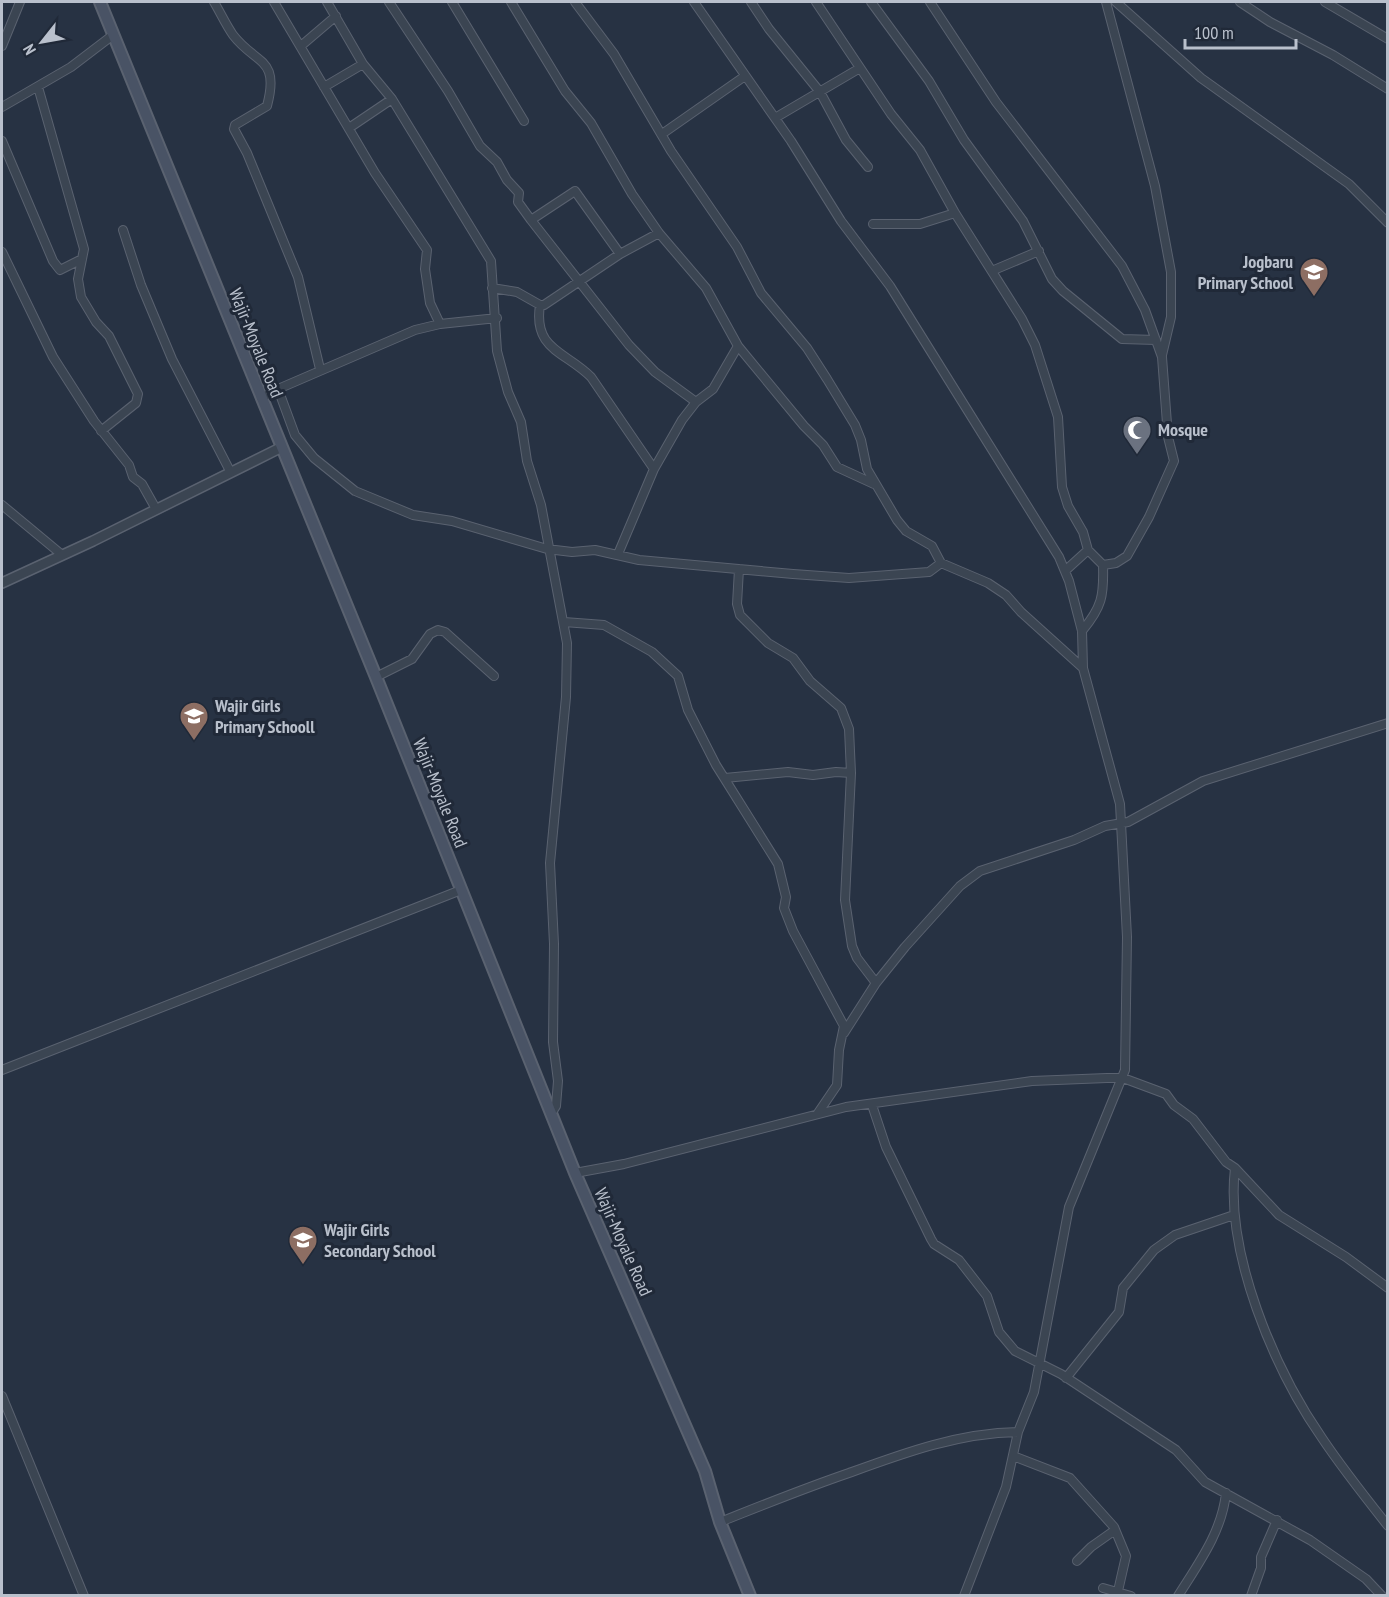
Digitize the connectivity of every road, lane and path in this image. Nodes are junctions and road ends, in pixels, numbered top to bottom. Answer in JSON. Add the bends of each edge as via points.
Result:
{"nodes":[{"id":1,"x":20,"y":2,"type":"edge"},
{"id":2,"x":100,"y":2,"type":"edge"},
{"id":3,"x":214,"y":2,"type":"edge"},
{"id":4,"x":274,"y":2,"type":"edge"},
{"id":5,"x":327,"y":2,"type":"edge"},
{"id":6,"x":389,"y":2,"type":"edge"},
{"id":7,"x":452,"y":2,"type":"edge"},
{"id":8,"x":511,"y":2,"type":"edge"},
{"id":9,"x":576,"y":2,"type":"edge"},
{"id":10,"x":694,"y":2,"type":"edge"},
{"id":11,"x":751,"y":2,"type":"edge"},
{"id":12,"x":816,"y":2,"type":"edge"},
{"id":13,"x":871,"y":2,"type":"edge"},
{"id":14,"x":930,"y":2,"type":"edge"},
{"id":15,"x":1106,"y":2,"type":"edge"},
{"id":16,"x":1116,"y":2,"type":"edge"},
{"id":17,"x":1240,"y":2,"type":"edge"},
{"id":18,"x":1325,"y":2,"type":"edge"},
{"id":19,"x":336,"y":16,"type":"junction"},
{"id":20,"x":113,"y":35,"type":"junction"},
{"id":21,"x":1388,"y":39,"type":"edge"},
{"id":22,"x":302,"y":45,"type":"junction"},
{"id":23,"x":2,"y":46,"type":"edge"},
{"id":24,"x":363,"y":64,"type":"junction"},
{"id":25,"x":860,"y":68,"type":"junction"},
{"id":26,"x":745,"y":76,"type":"junction"},
{"id":27,"x":38,"y":87,"type":"junction"},
{"id":28,"x":324,"y":87,"type":"junction"},
{"id":29,"x":1388,"y":89,"type":"edge"},
{"id":30,"x":820,"y":92,"type":"junction"},
{"id":31,"x":392,"y":99,"type":"junction"},
{"id":32,"x":2,"y":107,"type":"edge"},
{"id":33,"x":775,"y":118,"type":"junction"},
{"id":34,"x":524,"y":121,"type":"dead end"},
{"id":35,"x":349,"y":128,"type":"junction"},
{"id":36,"x":662,"y":134,"type":"junction"},
{"id":37,"x":2,"y":141,"type":"edge"},
{"id":38,"x":868,"y":167,"type":"dead end"},
{"id":39,"x":955,"y":213,"type":"junction"},
{"id":40,"x":531,"y":220,"type":"junction"},
{"id":41,"x":1388,"y":223,"type":"edge"},
{"id":42,"x":873,"y":224,"type":"dead end"},
{"id":43,"x":123,"y":230,"type":"dead end"},
{"id":44,"x":659,"y":233,"type":"junction"},
{"id":45,"x":1039,"y":251,"type":"junction"},
{"id":46,"x":2,"y":252,"type":"edge"},
{"id":47,"x":620,"y":254,"type":"junction"},
{"id":48,"x":82,"y":259,"type":"junction"},
{"id":49,"x":994,"y":270,"type":"junction"},
{"id":50,"x":578,"y":282,"type":"junction"},
{"id":51,"x":492,"y":288,"type":"junction"},
{"id":52,"x":540,"y":305,"type":"junction"},
{"id":53,"x":497,"y":318,"type":"junction"},
{"id":54,"x":440,"y":324,"type":"junction"},
{"id":55,"x":1156,"y":340,"type":"junction"},
{"id":56,"x":738,"y":346,"type":"junction"},
{"id":57,"x":1162,"y":357,"type":"junction"},
{"id":58,"x":320,"y":369,"type":"junction"},
{"id":59,"x":278,"y":389,"type":"junction"},
{"id":60,"x":261,"y":398,"type":"junction"},
{"id":61,"x":696,"y":402,"type":"junction"},
{"id":62,"x":101,"y":430,"type":"junction"},
{"id":63,"x":280,"y":448,"type":"junction"},
{"id":64,"x":654,"y":469,"type":"junction"},
{"id":65,"x":230,"y":471,"type":"junction"},
{"id":66,"x":874,"y":484,"type":"junction"},
{"id":67,"x":2,"y":505,"type":"edge"},
{"id":68,"x":156,"y":509,"type":"junction"},
{"id":69,"x":547,"y":549,"type":"junction"},
{"id":70,"x":1088,"y":550,"type":"junction"},
{"id":71,"x":61,"y":554,"type":"junction"},
{"id":72,"x":618,"y":554,"type":"junction"},
{"id":73,"x":941,"y":563,"type":"junction"},
{"id":74,"x":1103,"y":565,"type":"junction"},
{"id":75,"x":739,"y":569,"type":"junction"},
{"id":76,"x":1066,"y":570,"type":"junction"},
{"id":77,"x":3,"y":579,"type":"edge"},
{"id":78,"x":564,"y":622,"type":"junction"},
{"id":79,"x":1082,"y":631,"type":"junction"},
{"id":80,"x":1083,"y":668,"type":"junction"},
{"id":81,"x":494,"y":676,"type":"dead end"},
{"id":82,"x":376,"y":677,"type":"junction"},
{"id":83,"x":1388,"y":723,"type":"edge"},
{"id":84,"x":851,"y":773,"type":"junction"},
{"id":85,"x":725,"y":778,"type":"junction"},
{"id":86,"x":1120,"y":822,"type":"junction"},
{"id":87,"x":461,"y":890,"type":"junction"},
{"id":88,"x":876,"y":983,"type":"junction"},
{"id":89,"x":844,"y":1033,"type":"junction"},
{"id":90,"x":2,"y":1070,"type":"edge"},
{"id":91,"x":1123,"y":1078,"type":"junction"},
{"id":92,"x":872,"y":1105,"type":"junction"},
{"id":93,"x":818,"y":1113,"type":"junction"},
{"id":94,"x":551,"y":1114,"type":"junction"},
{"id":95,"x":1235,"y":1168,"type":"junction"},
{"id":96,"x":575,"y":1173,"type":"junction"},
{"id":97,"x":1234,"y":1215,"type":"junction"},
{"id":98,"x":1388,"y":1288,"type":"edge"},
{"id":99,"x":1040,"y":1365,"type":"junction"},
{"id":100,"x":1066,"y":1378,"type":"junction"},
{"id":101,"x":2,"y":1396,"type":"edge"},
{"id":102,"x":1018,"y":1432,"type":"junction"},
{"id":103,"x":1013,"y":1456,"type":"junction"},
{"id":104,"x":1227,"y":1493,"type":"junction"},
{"id":105,"x":1277,"y":1520,"type":"junction"},
{"id":106,"x":720,"y":1522,"type":"junction"},
{"id":107,"x":1388,"y":1526,"type":"edge"},
{"id":108,"x":1115,"y":1530,"type":"junction"},
{"id":109,"x":1077,"y":1561,"type":"dead end"},
{"id":110,"x":1103,"y":1588,"type":"dead end"},
{"id":111,"x":1118,"y":1591,"type":"junction"},
{"id":112,"x":84,"y":1596,"type":"edge"},
{"id":113,"x":750,"y":1596,"type":"edge"},
{"id":114,"x":964,"y":1596,"type":"edge"},
{"id":115,"x":1131,"y":1596,"type":"edge"},
{"id":116,"x":1178,"y":1596,"type":"edge"},
{"id":117,"x":1251,"y":1596,"type":"edge"},
{"id":118,"x":1382,"y":1596,"type":"edge"}],
"edges":[{"from":1,"to":23,"type":"street"},
{"from":2,"to":20,"type":"main road","name":"Wajir-Moyale Road"},
{"from":3,"to":58,"type":"street","via":[[234,36],[264,62],[269,72],[267,106],[234,129],[298,277]]},
{"from":4,"to":22,"type":"street"},
{"from":5,"to":19,"type":"street"},
{"from":6,"to":40,"type":"street","via":[[480,146],[519,193],[518,202]]},
{"from":7,"to":34,"type":"street"},
{"from":8,"to":44,"type":"street"},
{"from":9,"to":36,"type":"street","via":[[614,54]]},
{"from":10,"to":26,"type":"street"},
{"from":11,"to":30,"type":"street"},
{"from":12,"to":25,"type":"street"},
{"from":13,"to":45,"type":"street","via":[[929,81]]},
{"from":14,"to":55,"type":"street","via":[[996,102],[1122,266]]},
{"from":15,"to":57,"type":"street","via":[[1155,186],[1171,272],[1172,317]]},
{"from":16,"to":41,"type":"street","via":[[1201,78],[1349,184]]},
{"from":17,"to":29,"type":"street"},
{"from":18,"to":21,"type":"street"},
{"from":19,"to":22,"type":"street"},
{"from":19,"to":24,"type":"street"},
{"from":20,"to":27,"type":"street"},
{"from":20,"to":60,"type":"main road","name":"Wajir-Moyale Road"},
{"from":22,"to":28,"type":"street"},
{"from":24,"to":28,"type":"street"},
{"from":24,"to":31,"type":"street"},
{"from":25,"to":30,"type":"street"},
{"from":25,"to":39,"type":"street","via":[[920,150]]},
{"from":26,"to":33,"type":"street"},
{"from":26,"to":36,"type":"street"},
{"from":27,"to":32,"type":"street"},
{"from":27,"to":48,"type":"street","via":[[84,249]]},
{"from":28,"to":35,"type":"street"},
{"from":30,"to":33,"type":"street"},
{"from":30,"to":38,"type":"street","via":[[846,140]]},
{"from":31,"to":35,"type":"street"},
{"from":31,"to":51,"type":"street","via":[[491,261]]},
{"from":33,"to":76,"type":"street","via":[[841,221],[890,286]]},
{"from":35,"to":54,"type":"street","via":[[427,250],[425,269],[430,303]]},
{"from":36,"to":66,"type":"street","via":[[737,247],[761,293],[807,348],[855,425]]},
{"from":37,"to":48,"type":"street","via":[[53,261],[60,270]]},
{"from":39,"to":42,"type":"street","via":[[920,224]]},
{"from":39,"to":49,"type":"street"},
{"from":40,"to":47,"type":"street","via":[[575,191]]},
{"from":40,"to":50,"type":"street"},
{"from":43,"to":65,"type":"street","via":[[172,359]]},
{"from":44,"to":47,"type":"street"},
{"from":44,"to":56,"type":"street","via":[[706,288]]},
{"from":45,"to":49,"type":"street"},
{"from":45,"to":55,"type":"street","via":[[1052,279],[1063,291],[1117,336],[1129,341]]},
{"from":46,"to":62,"type":"street","via":[[53,357]]},
{"from":47,"to":50,"type":"street"},
{"from":48,"to":62,"type":"street","via":[[78,279],[81,297],[109,336],[138,394],[136,403]]},
{"from":49,"to":70,"type":"street","via":[[1027,328],[1046,377],[1058,417],[1062,487]]},
{"from":50,"to":52,"type":"street"},
{"from":50,"to":61,"type":"street","via":[[655,372]]},
{"from":51,"to":52,"type":"street","via":[[517,292]]},
{"from":51,"to":53,"type":"street"},
{"from":52,"to":64,"type":"street","via":[[538,322],[542,336],[556,352],[591,376]]},
{"from":53,"to":54,"type":"street"},
{"from":53,"to":69,"type":"street","via":[[497,351],[521,422]]},
{"from":54,"to":58,"type":"street","via":[[415,330]]},
{"from":55,"to":57,"type":"street"},
{"from":56,"to":61,"type":"street","via":[[713,389]]},
{"from":56,"to":66,"type":"street","via":[[837,466]]},
{"from":57,"to":74,"type":"street","via":[[1168,437],[1174,461],[1127,556]]},
{"from":58,"to":59,"type":"street"},
{"from":59,"to":60,"type":"street"},
{"from":59,"to":69,"type":"street","via":[[295,435],[314,458],[355,491],[413,515],[452,520]]},
{"from":60,"to":63,"type":"main road","name":"Wajir-Moyale Road"},
{"from":61,"to":64,"type":"street"},
{"from":62,"to":68,"type":"street"},
{"from":63,"to":65,"type":"street"},
{"from":63,"to":82,"type":"main road","name":"Wajir-Moyale Road"},
{"from":64,"to":72,"type":"street"},
{"from":65,"to":68,"type":"street"},
{"from":66,"to":73,"type":"street","via":[[906,531],[932,546]]},
{"from":67,"to":71,"type":"street"},
{"from":68,"to":71,"type":"street"},
{"from":69,"to":72,"type":"street"},
{"from":69,"to":78,"type":"street"},
{"from":70,"to":74,"type":"street"},
{"from":70,"to":76,"type":"street"},
{"from":71,"to":77,"type":"street"},
{"from":72,"to":75,"type":"street","via":[[639,560]]},
{"from":73,"to":75,"type":"street","via":[[929,572],[849,578]]},
{"from":73,"to":80,"type":"street","via":[[1006,595]]},
{"from":74,"to":79,"type":"street","via":[[1104,592],[1098,613]]},
{"from":75,"to":84,"type":"street","via":[[737,604],[745,622],[793,658],[810,681],[840,708],[849,729]]},
{"from":76,"to":79,"type":"street"},
{"from":78,"to":85,"type":"street","via":[[604,625],[631,638],[671,667],[678,676],[688,710]]},
{"from":78,"to":94,"type":"street","via":[[566,697],[550,863],[555,953],[553,1042],[558,1081],[556,1106]]},
{"from":79,"to":80,"type":"street"},
{"from":80,"to":86,"type":"street","via":[[1114,776]]},
{"from":81,"to":82,"type":"street","via":[[438,630],[430,634],[412,659]]},
{"from":82,"to":87,"type":"main road","name":"Wajir-Moyale Road"},
{"from":83,"to":86,"type":"street","via":[[1203,781],[1132,820]]},
{"from":84,"to":85,"type":"street","via":[[788,772]]},
{"from":84,"to":88,"type":"street","via":[[845,900],[852,946]]},
{"from":85,"to":89,"type":"street","via":[[778,864],[786,897],[784,908]]},
{"from":86,"to":88,"type":"street","via":[[980,871],[960,886]]},
{"from":86,"to":91,"type":"street","via":[[1128,1008]]},
{"from":87,"to":90,"type":"street"},
{"from":87,"to":94,"type":"main road","name":"Wajir-Moyale Road"},
{"from":88,"to":89,"type":"street"},
{"from":89,"to":93,"type":"street","via":[[838,1050],[837,1085]]},
{"from":91,"to":92,"type":"street","via":[[1032,1081]]},
{"from":91,"to":95,"type":"street","via":[[1166,1094]]},
{"from":91,"to":99,"type":"street","via":[[1069,1207]]},
{"from":92,"to":93,"type":"street"},
{"from":92,"to":99,"type":"street","via":[[886,1147],[934,1244],[959,1260],[987,1296],[990,1311],[1006,1341]]},
{"from":93,"to":96,"type":"street","via":[[624,1164]]},
{"from":94,"to":96,"type":"main road","name":"Wajir-Moyale Road"},
{"from":95,"to":97,"type":"street"},
{"from":95,"to":98,"type":"street","via":[[1279,1215]]},
{"from":96,"to":106,"type":"main road","name":"Wajir-Moyale Road","via":[[705,1471]]},
{"from":97,"to":100,"type":"street","via":[[1175,1235],[1154,1250],[1123,1288],[1119,1312]]},
{"from":97,"to":107,"type":"street","via":[[1250,1287],[1274,1352],[1321,1437]]},
{"from":99,"to":100,"type":"street"},
{"from":99,"to":102,"type":"street"},
{"from":100,"to":104,"type":"street","via":[[1176,1450],[1205,1482]]},
{"from":101,"to":112,"type":"street"},
{"from":102,"to":103,"type":"street"},
{"from":102,"to":106,"type":"street","via":[[989,1432],[936,1443]]},
{"from":103,"to":108,"type":"street","via":[[1070,1478]]},
{"from":103,"to":114,"type":"street","via":[[1006,1487]]},
{"from":104,"to":105,"type":"street"},
{"from":104,"to":116,"type":"street","via":[[1212,1540]]},
{"from":105,"to":117,"type":"street","via":[[1261,1557]]},
{"from":105,"to":118,"type":"street","via":[[1366,1579]]},
{"from":106,"to":113,"type":"main road","name":"Wajir-Moyale Road"},
{"from":108,"to":109,"type":"street"},
{"from":108,"to":111,"type":"street","via":[[1126,1556]]},
{"from":110,"to":111,"type":"street"},
{"from":111,"to":115,"type":"street"}]}
